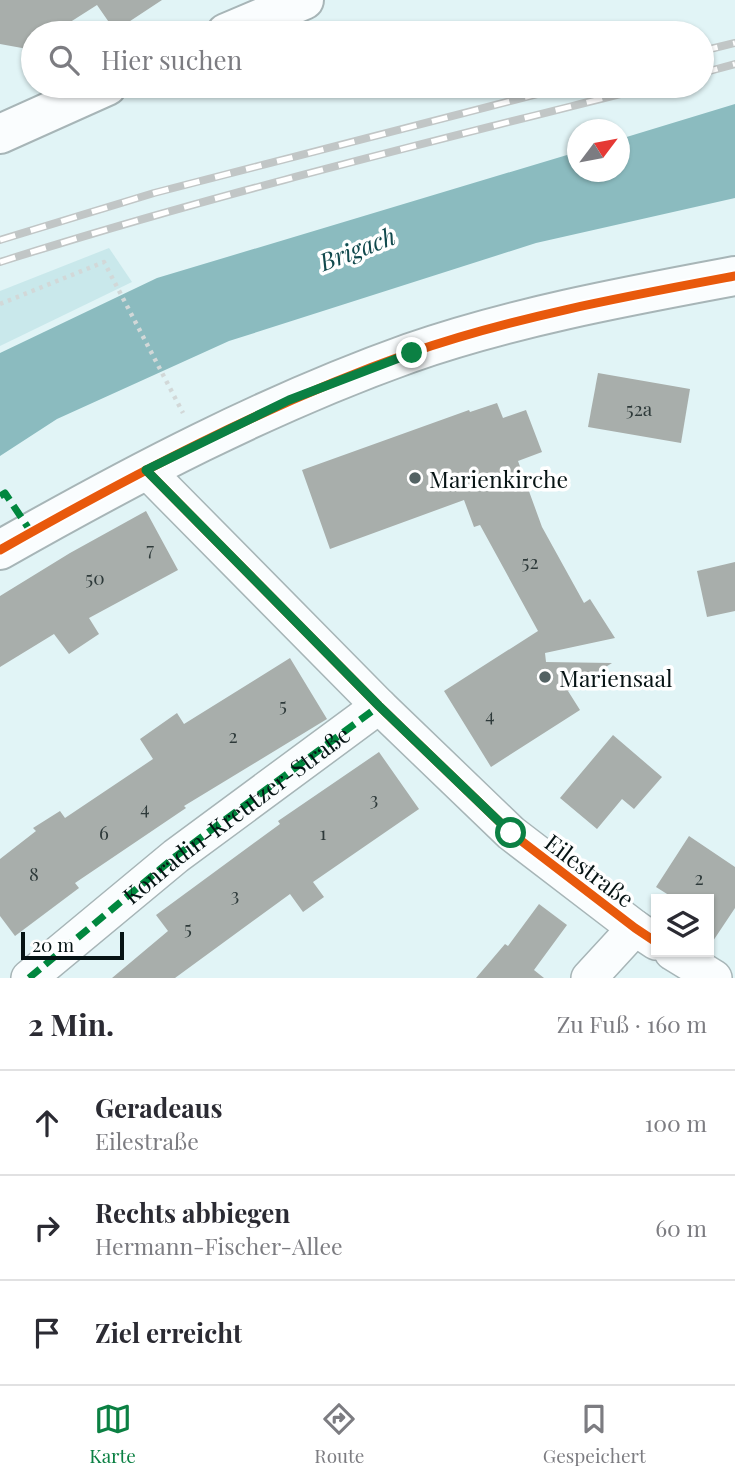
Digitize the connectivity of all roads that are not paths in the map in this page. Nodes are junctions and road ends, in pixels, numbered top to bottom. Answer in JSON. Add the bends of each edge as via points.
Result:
{"nodes":[{"id":1,"x":304,"y":0,"type":"edge"},
{"id":2,"x":254,"y":21,"type":"edge"},
{"id":3,"x":80,"y":98,"type":"edge"},
{"id":4,"x":0,"y":134,"type":"edge"},
{"id":5,"x":735,"y":276,"type":"edge"},
{"id":6,"x":146,"y":470,"type":"junction"},
{"id":7,"x":0,"y":550,"type":"edge"},
{"id":8,"x":379,"y":706,"type":"junction"},
{"id":9,"x":645,"y":935,"type":"edge"},
{"id":10,"x":680,"y":957,"type":"edge"},
{"id":11,"x":29,"y":978,"type":"edge"},
{"id":12,"x":589,"y":978,"type":"edge"},
{"id":13,"x":714,"y":978,"type":"edge"}],
"edges":[{"from":1,"to":2,"type":"street"},
{"from":3,"to":4,"type":"street"},
{"from":5,"to":6,"type":"street","via":[[542,316],[412,353],[289,400]]},
{"from":6,"to":7,"type":"street"},
{"from":6,"to":8,"type":"street","name":"Eilestraße"},
{"from":8,"to":9,"type":"street","name":"Eilestraße","via":[[511,833]]},
{"from":8,"to":11,"type":"street","name":"Konradin-Kreutzer-Straße","via":[[176,856]]},
{"from":9,"to":12,"type":"street"},
{"from":10,"to":13,"type":"street"}]}
